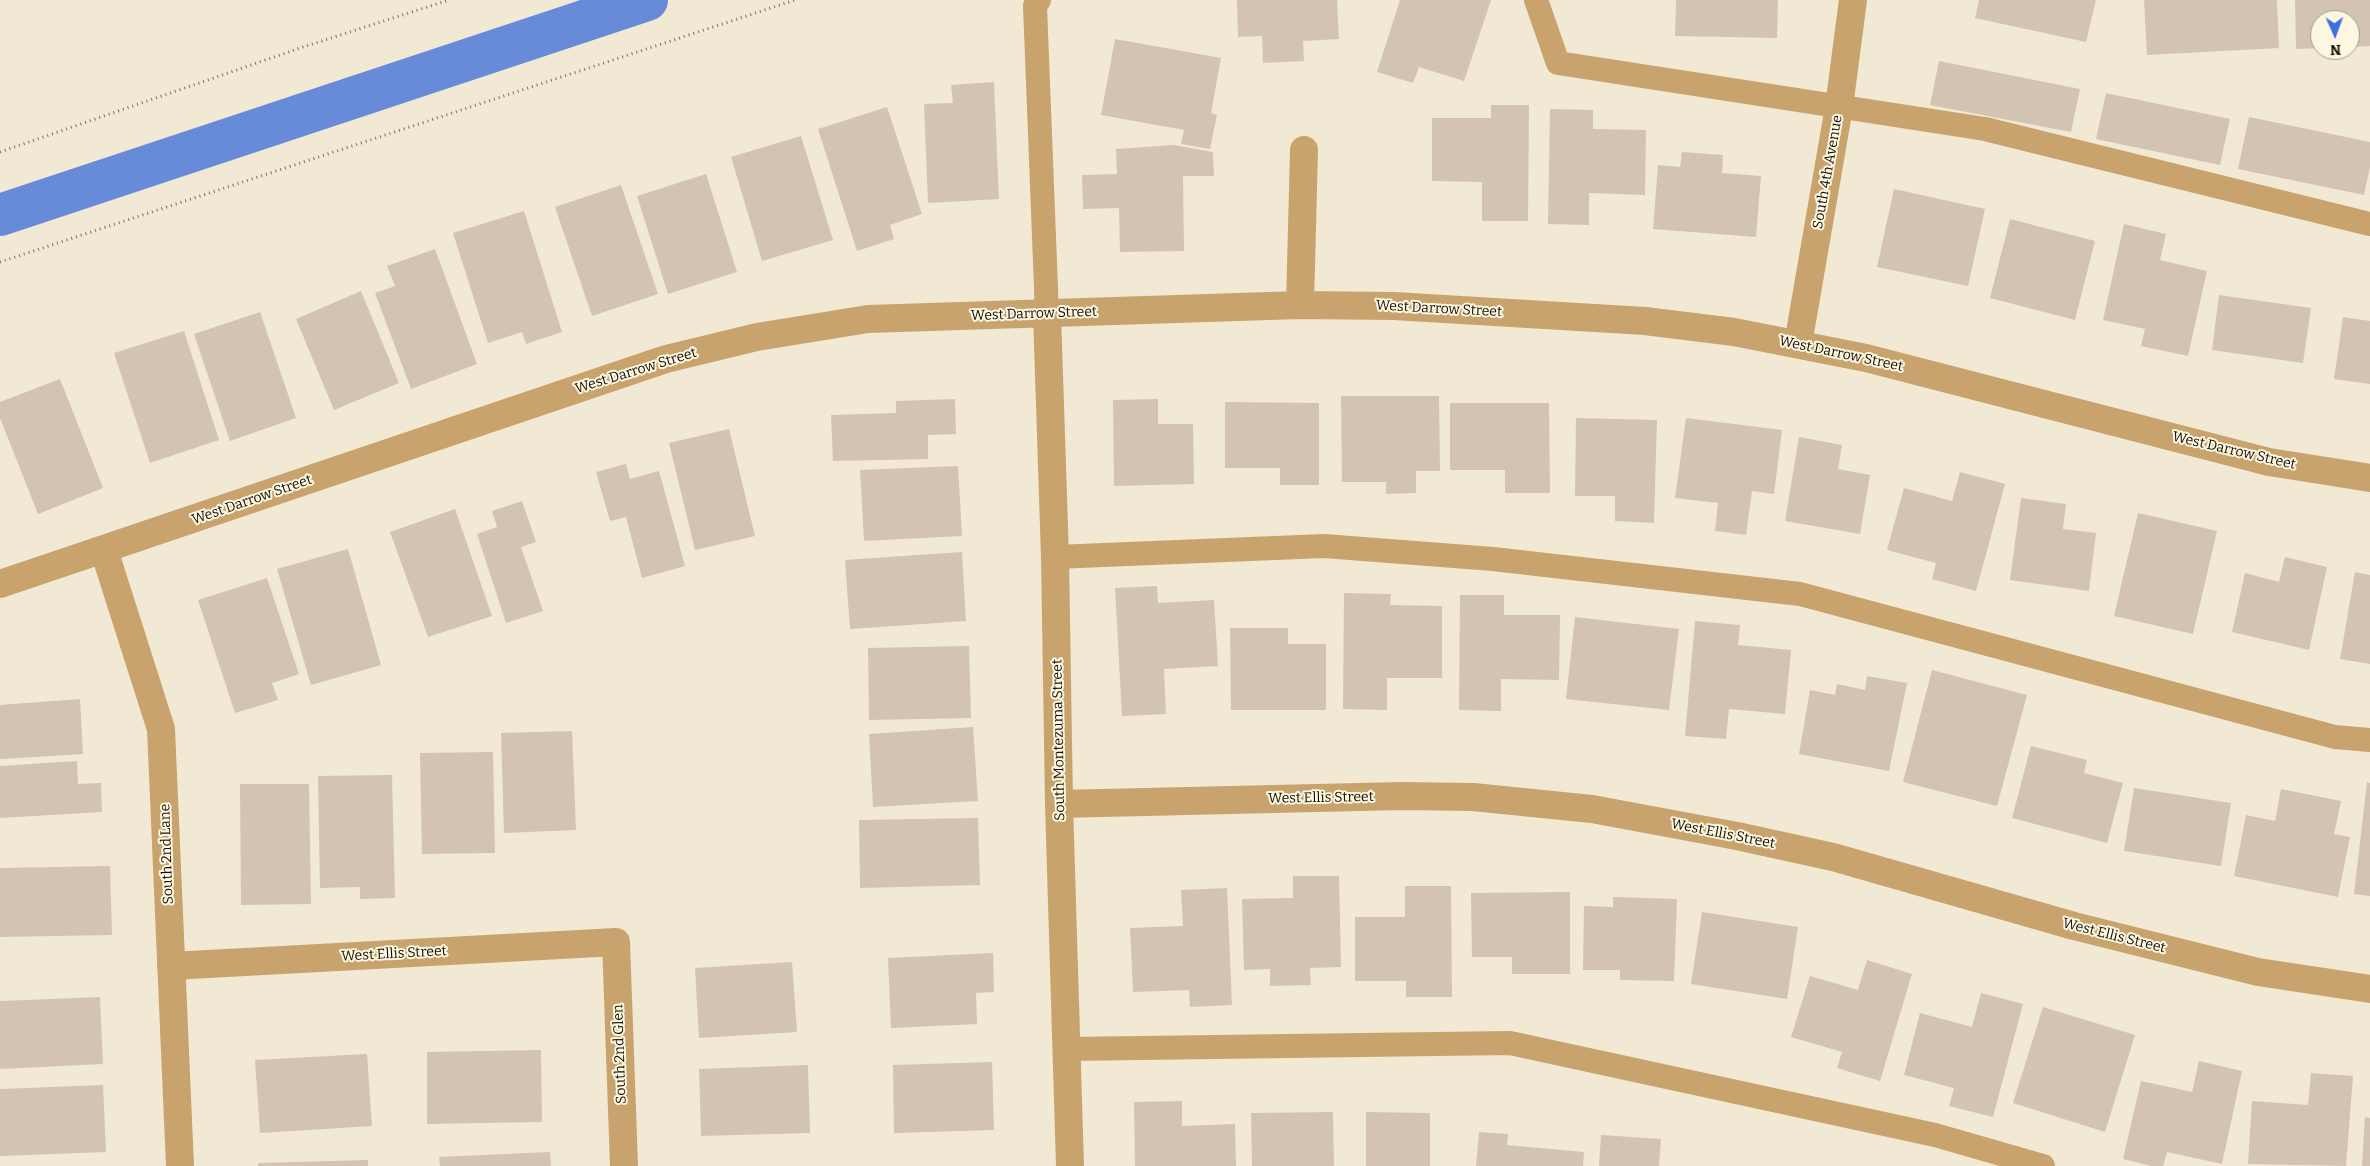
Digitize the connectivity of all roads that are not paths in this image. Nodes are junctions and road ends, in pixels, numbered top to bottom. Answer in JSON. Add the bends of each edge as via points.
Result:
{"nodes":[{"id":1,"x":1039,"y":0,"type":"edge"},
{"id":2,"x":1536,"y":0,"type":"edge"},
{"id":3,"x":1853,"y":0,"type":"edge"},
{"id":4,"x":1839,"y":107,"type":"junction"},
{"id":5,"x":1304,"y":150,"type":"dead end"},
{"id":6,"x":2370,"y":224,"type":"edge"},
{"id":7,"x":1300,"y":305,"type":"junction"},
{"id":8,"x":1047,"y":314,"type":"junction"},
{"id":9,"x":1798,"y":344,"type":"junction"},
{"id":10,"x":2370,"y":478,"type":"edge"},
{"id":11,"x":104,"y":550,"type":"junction"},
{"id":12,"x":1055,"y":557,"type":"junction"},
{"id":13,"x":0,"y":584,"type":"edge"},
{"id":14,"x":2370,"y":740,"type":"edge"},
{"id":15,"x":1060,"y":804,"type":"junction"},
{"id":16,"x":616,"y":942,"type":"joint"},
{"id":17,"x":171,"y":966,"type":"junction"},
{"id":18,"x":2370,"y":989,"type":"edge"},
{"id":19,"x":1067,"y":1049,"type":"junction"},
{"id":20,"x":180,"y":1166,"type":"edge"},
{"id":21,"x":624,"y":1166,"type":"edge"},
{"id":22,"x":1070,"y":1166,"type":"edge"},
{"id":23,"x":2043,"y":1166,"type":"edge"}],
"edges":[{"from":1,"to":8,"type":"lane","via":[[1035,6]]},
{"from":2,"to":4,"type":"lane","via":[[1558,63]]},
{"from":3,"to":4,"type":"street","name":"South 4th Avenue"},
{"from":4,"to":6,"type":"lane","via":[[1985,129]]},
{"from":4,"to":9,"type":"street","name":"South 4th Avenue"},
{"from":5,"to":7,"type":"street"},
{"from":7,"to":8,"type":"street","name":"West Darrow Street"},
{"from":7,"to":9,"type":"street","name":"West Darrow Street","via":[[1394,306],[1645,321]]},
{"from":8,"to":11,"type":"street","name":"West Darrow Street","via":[[868,319],[756,337],[684,355]]},
{"from":8,"to":12,"type":"street","name":"South Montezuma Street"},
{"from":9,"to":10,"type":"street","name":"West Darrow Street","via":[[1866,358],[2269,462]]},
{"from":11,"to":13,"type":"street","name":"West Darrow Street"},
{"from":11,"to":17,"type":"street","name":"South 2nd Lane","via":[[161,730]]},
{"from":12,"to":14,"type":"lane","via":[[1324,546],[1493,559],[1800,594],[2334,737]]},
{"from":12,"to":15,"type":"street","name":"South Montezuma Street"},
{"from":15,"to":18,"type":"street","name":"West Ellis Street","via":[[1402,796],[1473,797],[1592,809],[1833,857],[2074,926],[2258,972]]},
{"from":15,"to":19,"type":"street","name":"South Montezuma Street"},
{"from":16,"to":17,"type":"street","name":"West Ellis Street"},
{"from":16,"to":21,"type":"street","name":"South 2nd Glen"},
{"from":17,"to":20,"type":"street","name":"South 2nd Lane"},
{"from":19,"to":22,"type":"street","name":"South Montezuma Street"},
{"from":19,"to":23,"type":"lane","via":[[1510,1043],[1935,1135]]}]}
